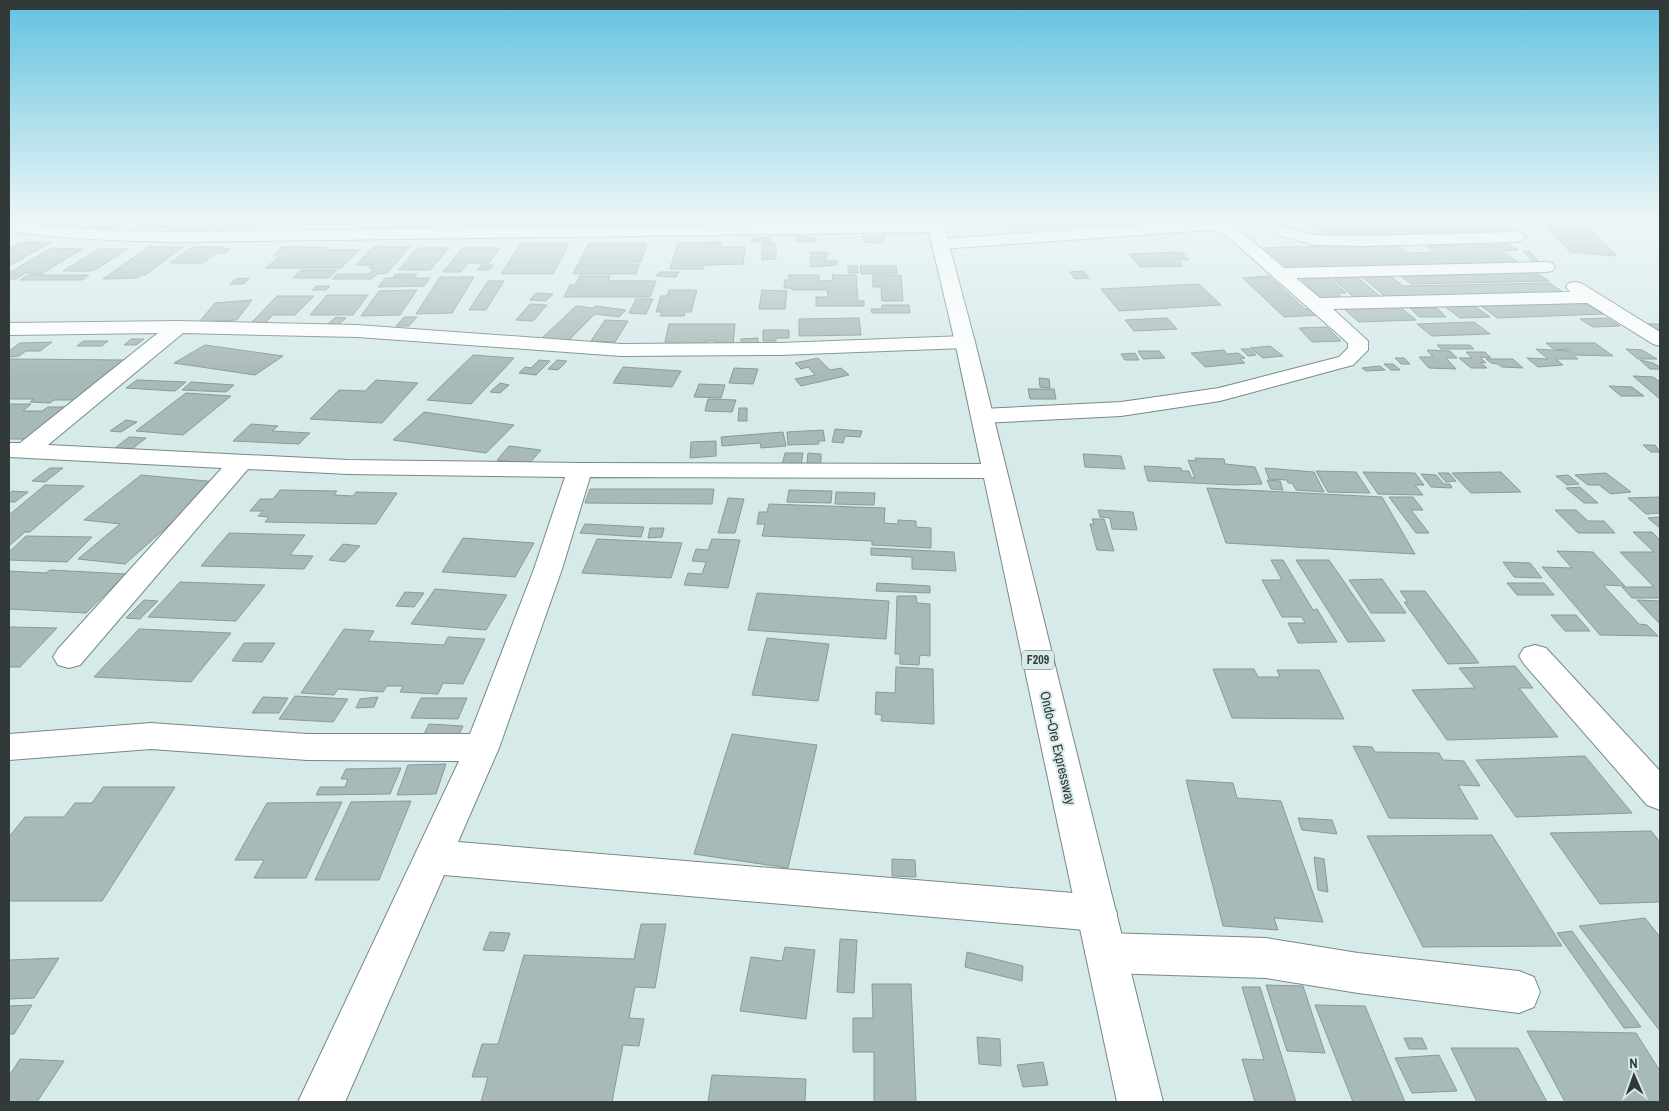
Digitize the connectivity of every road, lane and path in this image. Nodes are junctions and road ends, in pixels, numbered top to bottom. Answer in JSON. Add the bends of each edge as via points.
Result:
{"nodes":[{"id":1,"x":947,"y":271,"type":"edge"},
{"id":2,"x":1277,"y":271,"type":"edge"},
{"id":3,"x":1375,"y":271,"type":"edge"},
{"id":4,"x":1552,"y":271,"type":"edge"},
{"id":5,"x":1279,"y":273,"type":"junction"},
{"id":6,"x":1590,"y":297,"type":"junction"},
{"id":7,"x":1315,"y":304,"type":"junction"},
{"id":8,"x":178,"y":327,"type":"junction"},
{"id":9,"x":9,"y":329,"type":"edge"},
{"id":10,"x":1660,"y":340,"type":"edge"},
{"id":11,"x":965,"y":342,"type":"junction"},
{"id":12,"x":982,"y":416,"type":"junction"},
{"id":13,"x":18,"y":450,"type":"edge"},
{"id":14,"x":241,"y":462,"type":"junction"},
{"id":15,"x":580,"y":470,"type":"junction"},
{"id":16,"x":994,"y":471,"type":"junction"},
{"id":17,"x":1535,"y":656,"type":"dead end"},
{"id":18,"x":69,"y":657,"type":"dead end"},
{"id":19,"x":9,"y":747,"type":"edge"},
{"id":20,"x":482,"y":748,"type":"junction"},
{"id":21,"x":1660,"y":794,"type":"edge"},
{"id":22,"x":434,"y":857,"type":"junction"},
{"id":23,"x":1096,"y":913,"type":"junction"},
{"id":24,"x":1106,"y":953,"type":"junction"},
{"id":25,"x":1520,"y":992,"type":"dead end"},
{"id":26,"x":321,"y":1102,"type":"edge"},
{"id":27,"x":1140,"y":1102,"type":"edge"}],
"edges":[{"from":1,"to":11,"type":"street","name":"Ondo-Ore Expressway","number":"F209"},
{"from":2,"to":5,"type":"street"},
{"from":3,"to":5,"type":"street"},
{"from":4,"to":6,"type":"street"},
{"from":5,"to":7,"type":"street"},
{"from":6,"to":7,"type":"street"},
{"from":6,"to":10,"type":"street"},
{"from":7,"to":12,"type":"street","via":[[1358,341],[1358,350],[1346,360],[1220,394],[1121,409]]},
{"from":8,"to":9,"type":"street"},
{"from":8,"to":11,"type":"street","via":[[357,331],[621,350],[779,350]]},
{"from":8,"to":13,"type":"street"},
{"from":11,"to":12,"type":"street","name":"Ondo-Ore Expressway","number":"F209"},
{"from":12,"to":16,"type":"street","name":"Ondo-Ore Expressway","number":"F209"},
{"from":13,"to":14,"type":"street"},
{"from":14,"to":15,"type":"street"},
{"from":14,"to":18,"type":"street"},
{"from":15,"to":16,"type":"street"},
{"from":15,"to":20,"type":"street","via":[[548,569]]},
{"from":16,"to":23,"type":"street","name":"Ondo-Ore Expressway","number":"F209"},
{"from":17,"to":21,"type":"street"},
{"from":19,"to":20,"type":"street","via":[[151,736],[307,747]]},
{"from":20,"to":22,"type":"street"},
{"from":22,"to":23,"type":"street"},
{"from":22,"to":26,"type":"street"},
{"from":23,"to":24,"type":"street","name":"Ondo-Ore Expressway","number":"F209"},
{"from":24,"to":25,"type":"street","via":[[1266,958]]},
{"from":24,"to":27,"type":"street","name":"Ondo-Ore Expressway","number":"F209"}]}
